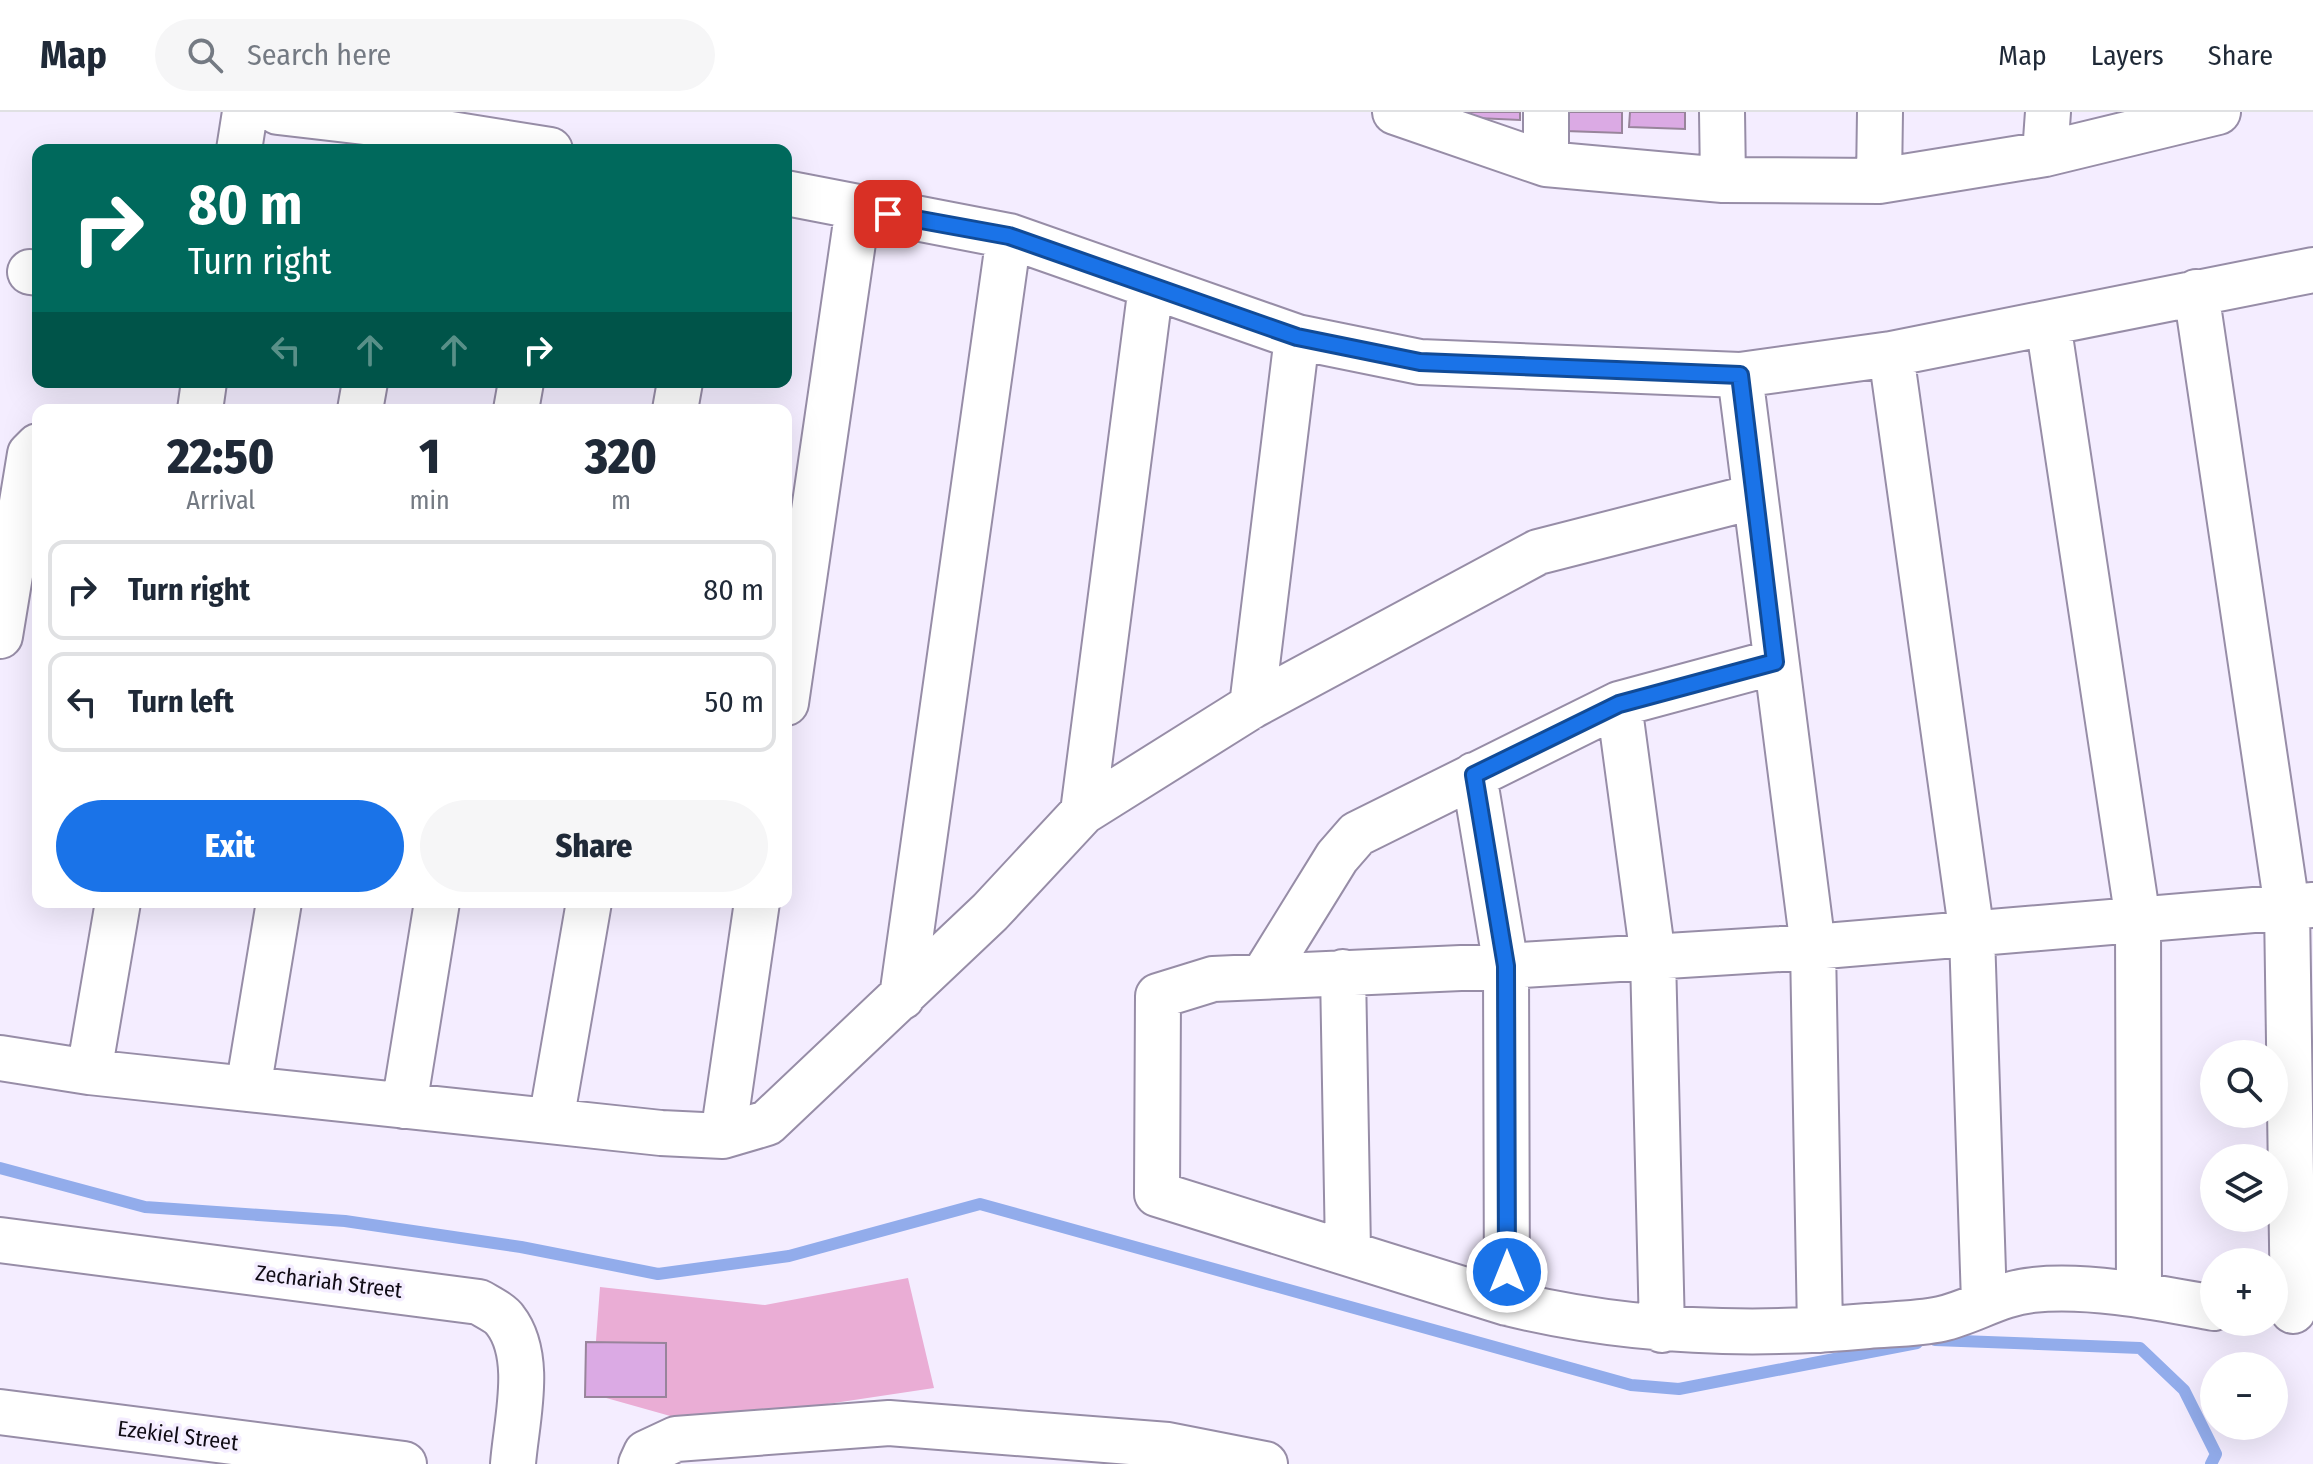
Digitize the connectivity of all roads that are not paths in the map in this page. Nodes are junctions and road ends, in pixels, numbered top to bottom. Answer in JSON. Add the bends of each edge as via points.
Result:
{"nodes":[{"id":1,"x":245,"y":112,"type":"edge"},
{"id":2,"x":278,"y":112,"type":"edge"},
{"id":3,"x":1395,"y":112,"type":"edge"},
{"id":4,"x":1546,"y":112,"type":"edge"},
{"id":5,"x":1722,"y":112,"type":"edge"},
{"id":6,"x":1880,"y":112,"type":"edge"},
{"id":7,"x":2218,"y":112,"type":"edge"},
{"id":8,"x":2047,"y":133,"type":"edge"},
{"id":9,"x":405,"y":138,"type":"edge"},
{"id":10,"x":240,"y":144,"type":"edge"},
{"id":11,"x":478,"y":144,"type":"edge"},
{"id":12,"x":1546,"y":164,"type":"junction"},
{"id":13,"x":1723,"y":180,"type":"junction"},
{"id":14,"x":1879,"y":181,"type":"junction"},
{"id":15,"x":792,"y":194,"type":"edge"},
{"id":16,"x":858,"y":208,"type":"junction"},
{"id":17,"x":1009,"y":236,"type":"junction"},
{"id":18,"x":2313,"y":270,"type":"edge"},
{"id":19,"x":1151,"y":286,"type":"junction"},
{"id":20,"x":2196,"y":292,"type":"junction"},
{"id":21,"x":2048,"y":323,"type":"junction"},
{"id":22,"x":1297,"y":337,"type":"junction"},
{"id":23,"x":1891,"y":354,"type":"junction"},
{"id":24,"x":1740,"y":375,"type":"junction"},
{"id":25,"x":32,"y":452,"type":"edge"},
{"id":26,"x":1753,"y":497,"type":"junction"},
{"id":27,"x":0,"y":636,"type":"edge"},
{"id":28,"x":792,"y":662,"type":"edge"},
{"id":29,"x":1775,"y":662,"type":"junction"},
{"id":30,"x":1619,"y":704,"type":"junction"},
{"id":31,"x":1252,"y":706,"type":"junction"},
{"id":32,"x":1474,"y":775,"type":"junction"},
{"id":33,"x":1083,"y":812,"type":"junction"},
{"id":34,"x":2300,"y":906,"type":"edge"},
{"id":35,"x":117,"y":908,"type":"edge"},
{"id":36,"x":278,"y":908,"type":"edge"},
{"id":37,"x":436,"y":908,"type":"edge"},
{"id":38,"x":588,"y":908,"type":"edge"},
{"id":39,"x":756,"y":908,"type":"edge"},
{"id":40,"x":2138,"y":920,"type":"junction"},
{"id":41,"x":1972,"y":935,"type":"junction"},
{"id":42,"x":1813,"y":947,"type":"junction"},
{"id":43,"x":1653,"y":957,"type":"junction"},
{"id":44,"x":1506,"y":966,"type":"junction"},
{"id":45,"x":1343,"y":972,"type":"junction"},
{"id":46,"x":1264,"y":975,"type":"junction"},
{"id":47,"x":902,"y":997,"type":"junction"},
{"id":48,"x":0,"y":1058,"type":"edge"},
{"id":49,"x":89,"y":1072,"type":"junction"},
{"id":50,"x":248,"y":1089,"type":"junction"},
{"id":51,"x":404,"y":1106,"type":"junction"},
{"id":52,"x":551,"y":1121,"type":"junction"},
{"id":53,"x":723,"y":1136,"type":"junction"},
{"id":54,"x":0,"y":1240,"type":"edge"},
{"id":55,"x":1348,"y":1251,"type":"junction"},
{"id":56,"x":2139,"y":1294,"type":"junction"},
{"id":57,"x":1984,"y":1302,"type":"junction"},
{"id":58,"x":1507,"y":1303,"type":"junction"},
{"id":59,"x":2200,"y":1305,"type":"edge"},
{"id":60,"x":2293,"y":1311,"type":"edge"},
{"id":61,"x":1662,"y":1330,"type":"junction"},
{"id":62,"x":1820,"y":1330,"type":"junction"},
{"id":63,"x":0,"y":1412,"type":"edge"},
{"id":64,"x":816,"y":1447,"type":"edge"},
{"id":65,"x":990,"y":1448,"type":"edge"},
{"id":66,"x":1167,"y":1455,"type":"edge"},
{"id":67,"x":404,"y":1464,"type":"edge"},
{"id":68,"x":513,"y":1464,"type":"edge"},
{"id":69,"x":641,"y":1464,"type":"edge"},
{"id":70,"x":1265,"y":1464,"type":"edge"}],
"edges":[{"from":1,"to":10,"type":"street"},
{"from":2,"to":9,"type":"street"},
{"from":3,"to":12,"type":"street"},
{"from":4,"to":12,"type":"street"},
{"from":5,"to":13,"type":"street"},
{"from":6,"to":14,"type":"street"},
{"from":7,"to":8,"type":"street"},
{"from":8,"to":14,"type":"street"},
{"from":9,"to":11,"type":"street"},
{"from":12,"to":13,"type":"street"},
{"from":13,"to":14,"type":"street"},
{"from":15,"to":16,"type":"street"},
{"from":16,"to":17,"type":"street"},
{"from":16,"to":28,"type":"street"},
{"from":17,"to":19,"type":"street"},
{"from":17,"to":47,"type":"street"},
{"from":18,"to":20,"type":"street"},
{"from":19,"to":22,"type":"street"},
{"from":19,"to":33,"type":"street"},
{"from":20,"to":21,"type":"street"},
{"from":20,"to":34,"type":"street"},
{"from":21,"to":23,"type":"street"},
{"from":21,"to":40,"type":"street"},
{"from":22,"to":24,"type":"street","via":[[1420,362]]},
{"from":22,"to":31,"type":"street"},
{"from":23,"to":24,"type":"street"},
{"from":23,"to":41,"type":"street"},
{"from":24,"to":26,"type":"street"},
{"from":25,"to":27,"type":"street"},
{"from":26,"to":29,"type":"street"},
{"from":26,"to":31,"type":"street","via":[[1538,552]]},
{"from":29,"to":30,"type":"street"},
{"from":29,"to":42,"type":"street"},
{"from":30,"to":32,"type":"street"},
{"from":30,"to":43,"type":"street"},
{"from":31,"to":33,"type":"street"},
{"from":32,"to":44,"type":"street"},
{"from":32,"to":46,"type":"street","via":[[1357,834],[1337,857]]},
{"from":33,"to":47,"type":"street"},
{"from":34,"to":40,"type":"street"},
{"from":34,"to":60,"type":"street"},
{"from":35,"to":49,"type":"street"},
{"from":36,"to":50,"type":"street"},
{"from":37,"to":51,"type":"street"},
{"from":38,"to":52,"type":"street"},
{"from":39,"to":53,"type":"street"},
{"from":40,"to":41,"type":"street"},
{"from":40,"to":56,"type":"street"},
{"from":41,"to":42,"type":"street"},
{"from":41,"to":57,"type":"street"},
{"from":42,"to":43,"type":"street"},
{"from":42,"to":62,"type":"street"},
{"from":43,"to":44,"type":"street"},
{"from":43,"to":61,"type":"street"},
{"from":44,"to":45,"type":"street"},
{"from":44,"to":58,"type":"street"},
{"from":45,"to":46,"type":"street"},
{"from":45,"to":55,"type":"street"},
{"from":46,"to":55,"type":"street","via":[[1213,979],[1158,996],[1157,1194]]},
{"from":47,"to":53,"type":"street","via":[[767,1123]]},
{"from":48,"to":49,"type":"street"},
{"from":49,"to":50,"type":"street"},
{"from":50,"to":51,"type":"street"},
{"from":51,"to":52,"type":"street"},
{"from":52,"to":53,"type":"street"},
{"from":54,"to":68,"type":"street","name":"Zechariah Street","via":[[479,1302],[505,1319],[516,1343],[520,1368]]},
{"from":55,"to":58,"type":"street"},
{"from":56,"to":57,"type":"street","via":[[2034,1290]]},
{"from":56,"to":59,"type":"street"},
{"from":57,"to":62,"type":"street","via":[[1942,1319]]},
{"from":58,"to":61,"type":"street"},
{"from":61,"to":62,"type":"street"},
{"from":63,"to":67,"type":"street","name":"Ezekiel Street"},
{"from":64,"to":65,"type":"street","via":[[889,1423]]},
{"from":64,"to":69,"type":"street","via":[[676,1439],[646,1453]]},
{"from":65,"to":66,"type":"street"},
{"from":66,"to":70,"type":"street"}]}
